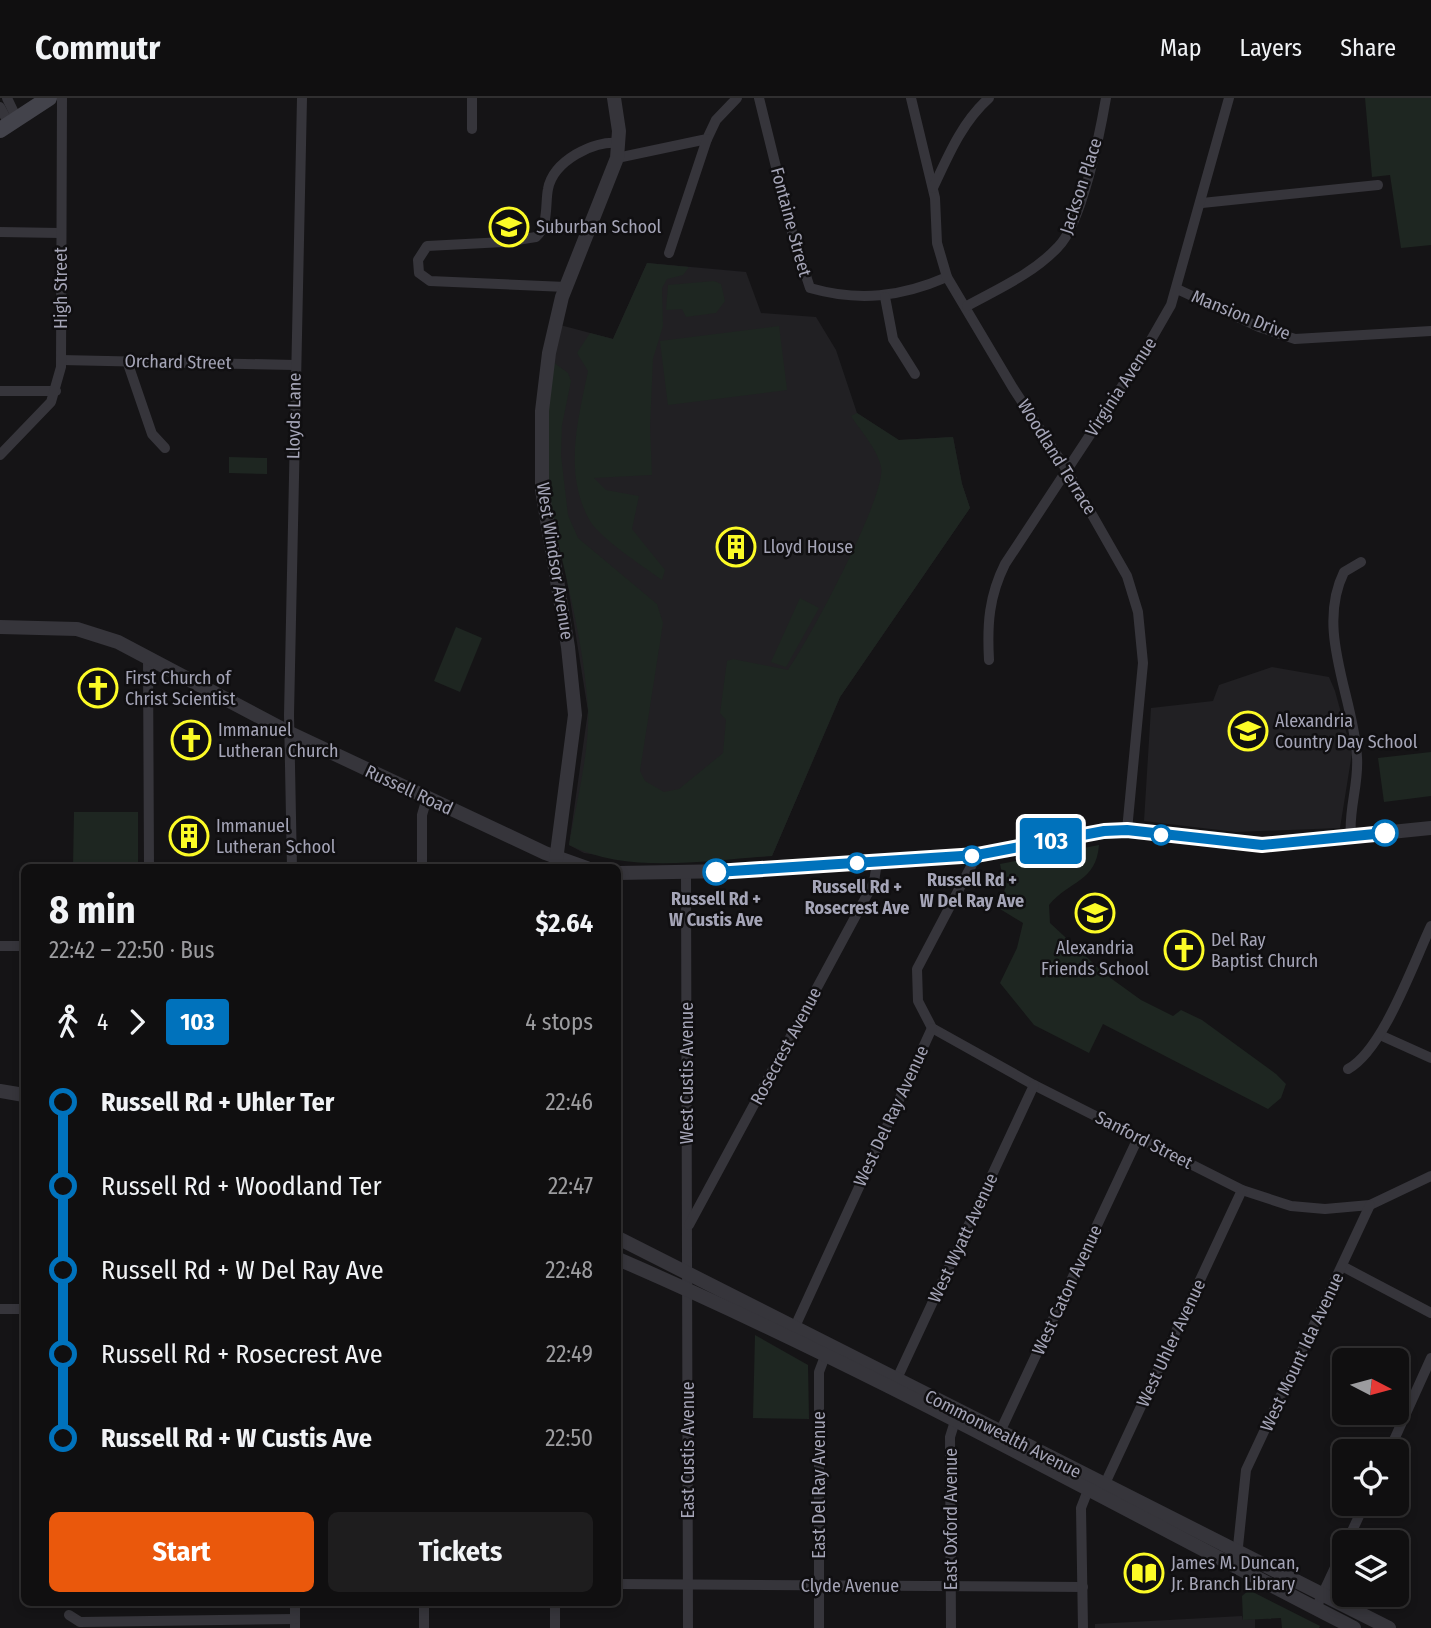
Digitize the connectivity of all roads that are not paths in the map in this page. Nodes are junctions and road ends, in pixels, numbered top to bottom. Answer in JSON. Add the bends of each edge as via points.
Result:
{"nodes":[{"id":1,"x":7,"y":98,"type":"edge"},
{"id":2,"x":49,"y":98,"type":"edge"},
{"id":3,"x":62,"y":98,"type":"edge"},
{"id":4,"x":302,"y":98,"type":"edge"},
{"id":5,"x":472,"y":98,"type":"edge"},
{"id":6,"x":614,"y":98,"type":"edge"},
{"id":7,"x":737,"y":98,"type":"edge"},
{"id":8,"x":759,"y":98,"type":"edge"},
{"id":9,"x":911,"y":98,"type":"edge"},
{"id":10,"x":989,"y":98,"type":"edge"},
{"id":11,"x":1106,"y":98,"type":"edge"},
{"id":12,"x":1229,"y":98,"type":"edge"},
{"id":13,"x":0,"y":107,"type":"edge"},
{"id":14,"x":9,"y":124,"type":"edge"},
{"id":15,"x":472,"y":129,"type":"dead end"},
{"id":16,"x":707,"y":139,"type":"junction"},
{"id":17,"x":618,"y":150,"type":"junction"},
{"id":18,"x":1378,"y":185,"type":"dead end"},
{"id":19,"x":933,"y":188,"type":"junction"},
{"id":20,"x":1202,"y":204,"type":"junction"},
{"id":21,"x":0,"y":232,"type":"edge"},
{"id":22,"x":60,"y":233,"type":"junction"},
{"id":23,"x":669,"y":253,"type":"dead end"},
{"id":24,"x":947,"y":277,"type":"junction"},
{"id":25,"x":566,"y":287,"type":"junction"},
{"id":26,"x":1177,"y":289,"type":"junction"},
{"id":27,"x":885,"y":297,"type":"junction"},
{"id":28,"x":968,"y":306,"type":"junction"},
{"id":29,"x":1431,"y":331,"type":"edge"},
{"id":30,"x":61,"y":360,"type":"junction"},
{"id":31,"x":127,"y":360,"type":"junction"},
{"id":32,"x":295,"y":365,"type":"junction"},
{"id":33,"x":915,"y":374,"type":"dead end"},
{"id":34,"x":0,"y":391,"type":"edge"},
{"id":35,"x":56,"y":391,"type":"junction"},
{"id":36,"x":165,"y":447,"type":"dead end"},
{"id":37,"x":0,"y":456,"type":"edge"},
{"id":38,"x":1066,"y":469,"type":"junction"},
{"id":39,"x":1361,"y":562,"type":"dead end"},
{"id":40,"x":0,"y":627,"type":"edge"},
{"id":41,"x":148,"y":657,"type":"junction"},
{"id":42,"x":989,"y":660,"type":"dead end"},
{"id":43,"x":290,"y":733,"type":"junction"},
{"id":44,"x":427,"y":798,"type":"junction"},
{"id":45,"x":1431,"y":828,"type":"edge"},
{"id":46,"x":1127,"y":830,"type":"junction"},
{"id":47,"x":1350,"y":838,"type":"junction"},
{"id":48,"x":977,"y":855,"type":"junction"},
{"id":49,"x":877,"y":862,"type":"junction"},
{"id":50,"x":555,"y":863,"type":"edge"},
{"id":51,"x":149,"y":864,"type":"edge"},
{"id":52,"x":292,"y":864,"type":"edge"},
{"id":53,"x":422,"y":864,"type":"edge"},
{"id":54,"x":621,"y":873,"type":"edge"},
{"id":55,"x":686,"y":873,"type":"junction"},
{"id":56,"x":1431,"y":926,"type":"edge"},
{"id":57,"x":0,"y":946,"type":"edge"},
{"id":58,"x":21,"y":946,"type":"edge"},
{"id":59,"x":932,"y":1028,"type":"junction"},
{"id":60,"x":1380,"y":1035,"type":"junction"},
{"id":61,"x":1431,"y":1058,"type":"edge"},
{"id":62,"x":1348,"y":1069,"type":"dead end"},
{"id":63,"x":1034,"y":1085,"type":"junction"},
{"id":64,"x":0,"y":1091,"type":"edge"},
{"id":65,"x":21,"y":1093,"type":"edge"},
{"id":66,"x":1138,"y":1138,"type":"junction"},
{"id":67,"x":1429,"y":1179,"type":"edge"},
{"id":68,"x":1242,"y":1190,"type":"junction"},
{"id":69,"x":1370,"y":1205,"type":"junction"},
{"id":70,"x":688,"y":1227,"type":"junction"},
{"id":71,"x":621,"y":1240,"type":"edge"},
{"id":72,"x":621,"y":1260,"type":"edge"},
{"id":73,"x":1342,"y":1266,"type":"junction"},
{"id":74,"x":687,"y":1273,"type":"junction"},
{"id":75,"x":687,"y":1289,"type":"junction"},
{"id":76,"x":0,"y":1309,"type":"edge"},
{"id":77,"x":21,"y":1309,"type":"edge"},
{"id":78,"x":1431,"y":1313,"type":"edge"},
{"id":79,"x":793,"y":1334,"type":"junction"},
{"id":80,"x":827,"y":1351,"type":"junction"},
{"id":81,"x":1431,"y":1358,"type":"edge"},
{"id":82,"x":894,"y":1385,"type":"junction"},
{"id":83,"x":956,"y":1416,"type":"junction"},
{"id":84,"x":997,"y":1437,"type":"junction"},
{"id":85,"x":1394,"y":1439,"type":"edge"},
{"id":86,"x":1096,"y":1487,"type":"junction"},
{"id":87,"x":1236,"y":1551,"type":"junction"},
{"id":88,"x":1237,"y":1568,"type":"junction"},
{"id":89,"x":1332,"y":1574,"type":"edge"},
{"id":90,"x":621,"y":1584,"type":"edge"},
{"id":91,"x":688,"y":1585,"type":"junction"},
{"id":92,"x":819,"y":1586,"type":"junction"},
{"id":93,"x":951,"y":1587,"type":"junction"},
{"id":94,"x":1083,"y":1587,"type":"junction"},
{"id":95,"x":1323,"y":1594,"type":"junction"},
{"id":96,"x":295,"y":1606,"type":"edge"},
{"id":97,"x":424,"y":1606,"type":"edge"},
{"id":98,"x":555,"y":1606,"type":"edge"},
{"id":99,"x":1316,"y":1608,"type":"junction"},
{"id":100,"x":69,"y":1615,"type":"dead end"},
{"id":101,"x":295,"y":1624,"type":"edge"},
{"id":102,"x":424,"y":1628,"type":"edge"},
{"id":103,"x":555,"y":1628,"type":"edge"},
{"id":104,"x":688,"y":1628,"type":"edge"},
{"id":105,"x":819,"y":1628,"type":"edge"},
{"id":106,"x":951,"y":1628,"type":"edge"},
{"id":107,"x":1083,"y":1628,"type":"edge"},
{"id":108,"x":1354,"y":1628,"type":"edge"},
{"id":109,"x":1389,"y":1628,"type":"edge"}],
"edges":[{"from":1,"to":14,"type":"street"},
{"from":2,"to":14,"type":"main road"},
{"from":3,"to":22,"type":"street","name":"High Street"},
{"from":4,"to":32,"type":"street","name":"Lloyds Lane"},
{"from":5,"to":15,"type":"street"},
{"from":6,"to":17,"type":"street","name":"West Windsor Avenue"},
{"from":7,"to":16,"type":"street","via":[[716,120]]},
{"from":8,"to":27,"type":"street","name":"Fontaine Street","via":[[810,288],[838,296]]},
{"from":9,"to":19,"type":"street","name":"Woodland Terrace"},
{"from":10,"to":19,"type":"street","via":[[964,128]]},
{"from":11,"to":28,"type":"street","name":"Jackson Place","via":[[1080,200],[1060,246]]},
{"from":12,"to":20,"type":"street","name":"Virginia Avenue"},
{"from":13,"to":14,"type":"street"},
{"from":16,"to":17,"type":"street"},
{"from":16,"to":23,"type":"street"},
{"from":17,"to":25,"type":"street","name":"West Windsor Avenue"},
{"from":17,"to":25,"type":"street","via":[[595,144],[562,168],[548,186],[543,226],[536,237],[428,246],[417,263],[419,273],[430,281]]},
{"from":18,"to":20,"type":"street"},
{"from":19,"to":24,"type":"street","name":"Woodland Terrace","via":[[937,243]]},
{"from":20,"to":26,"type":"street","name":"Virginia Avenue"},
{"from":21,"to":22,"type":"street"},
{"from":22,"to":30,"type":"street","name":"High Street"},
{"from":24,"to":27,"type":"street","name":"Fontaine Street"},
{"from":24,"to":28,"type":"street","name":"Woodland Terrace"},
{"from":25,"to":50,"type":"street","name":"West Windsor Avenue","via":[[548,353],[541,436],[544,512],[575,715]]},
{"from":26,"to":29,"type":"street","name":"Mansion Drive","via":[[1295,339]]},
{"from":26,"to":38,"type":"street","name":"Virginia Avenue","via":[[1153,339]]},
{"from":27,"to":33,"type":"street","via":[[893,339]]},
{"from":28,"to":38,"type":"street","name":"Woodland Terrace","via":[[1013,388]]},
{"from":30,"to":31,"type":"street","name":"Orchard Street"},
{"from":30,"to":35,"type":"street","name":"High Street"},
{"from":31,"to":32,"type":"street","name":"Orchard Street"},
{"from":31,"to":36,"type":"street","via":[[152,434]]},
{"from":32,"to":43,"type":"street","name":"Lloyds Lane"},
{"from":34,"to":35,"type":"street"},
{"from":35,"to":37,"type":"street","name":"High Street"},
{"from":38,"to":42,"type":"street","name":"Virginia Avenue","via":[[993,588],[988,611]]},
{"from":38,"to":46,"type":"street","name":"Woodland Terrace","via":[[1127,576],[1138,612],[1143,663]]},
{"from":39,"to":47,"type":"street","via":[[1344,572],[1333,614],[1358,761]]},
{"from":40,"to":41,"type":"street","name":"Russell Road","via":[[78,629]]},
{"from":41,"to":43,"type":"street","name":"Russell Road"},
{"from":41,"to":51,"type":"street"},
{"from":43,"to":44,"type":"street","name":"Russell Road"},
{"from":43,"to":52,"type":"street","name":"Lloyds Lane"},
{"from":44,"to":50,"type":"street","name":"Russell Road"},
{"from":44,"to":53,"type":"street","via":[[422,815]]},
{"from":45,"to":47,"type":"street"},
{"from":46,"to":47,"type":"street","via":[[1256,845]]},
{"from":46,"to":48,"type":"street"},
{"from":48,"to":49,"type":"street"},
{"from":48,"to":59,"type":"street","name":"West Del Ray Avenue","via":[[917,969],[918,1001]]},
{"from":49,"to":55,"type":"street"},
{"from":49,"to":70,"type":"street","name":"Rosecrest Avenue","via":[[874,882]]},
{"from":54,"to":55,"type":"street"},
{"from":55,"to":70,"type":"street","name":"West Custis Avenue"},
{"from":56,"to":60,"type":"street"},
{"from":57,"to":58,"type":"street"},
{"from":59,"to":63,"type":"street","name":"Sanford Street"},
{"from":59,"to":79,"type":"street","name":"West Del Ray Avenue"},
{"from":60,"to":61,"type":"street"},
{"from":60,"to":62,"type":"street","via":[[1366,1057]]},
{"from":63,"to":66,"type":"street","name":"Sanford Street"},
{"from":63,"to":82,"type":"street","name":"West Wyatt Avenue"},
{"from":64,"to":65,"type":"street"},
{"from":66,"to":68,"type":"street","name":"Sanford Street"},
{"from":66,"to":84,"type":"street","name":"West Caton Avenue"},
{"from":67,"to":69,"type":"street"},
{"from":68,"to":69,"type":"street","name":"Sanford Street","via":[[1291,1206]]},
{"from":68,"to":86,"type":"street","name":"West Uhler Avenue"},
{"from":69,"to":73,"type":"street","name":"West Mount Ida Avenue"},
{"from":70,"to":74,"type":"street","name":"West Custis Avenue"},
{"from":71,"to":74,"type":"street","name":"Commonwealth Avenue"},
{"from":72,"to":75,"type":"street","name":"Commonwealth Avenue"},
{"from":73,"to":78,"type":"street"},
{"from":73,"to":87,"type":"street","name":"West Mount Ida Avenue","via":[[1246,1470]]},
{"from":74,"to":75,"type":"street","name":"East Custis Avenue"},
{"from":74,"to":79,"type":"street","name":"Commonwealth Avenue"},
{"from":75,"to":79,"type":"street","name":"Commonwealth Avenue"},
{"from":75,"to":91,"type":"street","name":"East Custis Avenue"},
{"from":76,"to":77,"type":"street"},
{"from":79,"to":80,"type":"street","name":"Commonwealth Avenue"},
{"from":80,"to":82,"type":"street","name":"Commonwealth Avenue"},
{"from":80,"to":92,"type":"street","name":"East Del Ray Avenue","via":[[819,1372]]},
{"from":81,"to":85,"type":"street"},
{"from":82,"to":83,"type":"street","name":"Commonwealth Avenue"},
{"from":83,"to":84,"type":"street","name":"Commonwealth Avenue"},
{"from":83,"to":93,"type":"street","name":"East Oxford Avenue","via":[[950,1437]]},
{"from":84,"to":86,"type":"street","name":"Commonwealth Avenue"},
{"from":86,"to":87,"type":"street","name":"Commonwealth Avenue"},
{"from":86,"to":88,"type":"street","name":"Commonwealth Avenue"},
{"from":86,"to":94,"type":"street","name":"West Uhler Avenue","via":[[1081,1508]]},
{"from":87,"to":88,"type":"street","name":"West Mount Ida Avenue"},
{"from":87,"to":95,"type":"street","name":"Commonwealth Avenue"},
{"from":88,"to":99,"type":"street","name":"Commonwealth Avenue"},
{"from":89,"to":95,"type":"street"},
{"from":90,"to":91,"type":"street","name":"Clyde Avenue"},
{"from":91,"to":92,"type":"street","name":"Clyde Avenue"},
{"from":91,"to":104,"type":"street","name":"East Custis Avenue"},
{"from":92,"to":93,"type":"street","name":"Clyde Avenue"},
{"from":92,"to":105,"type":"street","name":"East Del Ray Avenue"},
{"from":93,"to":94,"type":"street","name":"Clyde Avenue"},
{"from":93,"to":106,"type":"street","name":"East Oxford Avenue"},
{"from":94,"to":107,"type":"street","name":"West Uhler Avenue"},
{"from":95,"to":99,"type":"street"},
{"from":95,"to":109,"type":"street","name":"Commonwealth Avenue"},
{"from":96,"to":101,"type":"street"},
{"from":97,"to":102,"type":"street"},
{"from":98,"to":103,"type":"street"},
{"from":99,"to":108,"type":"street","name":"Commonwealth Avenue"},
{"from":100,"to":101,"type":"street","via":[[80,1622]]}]}
